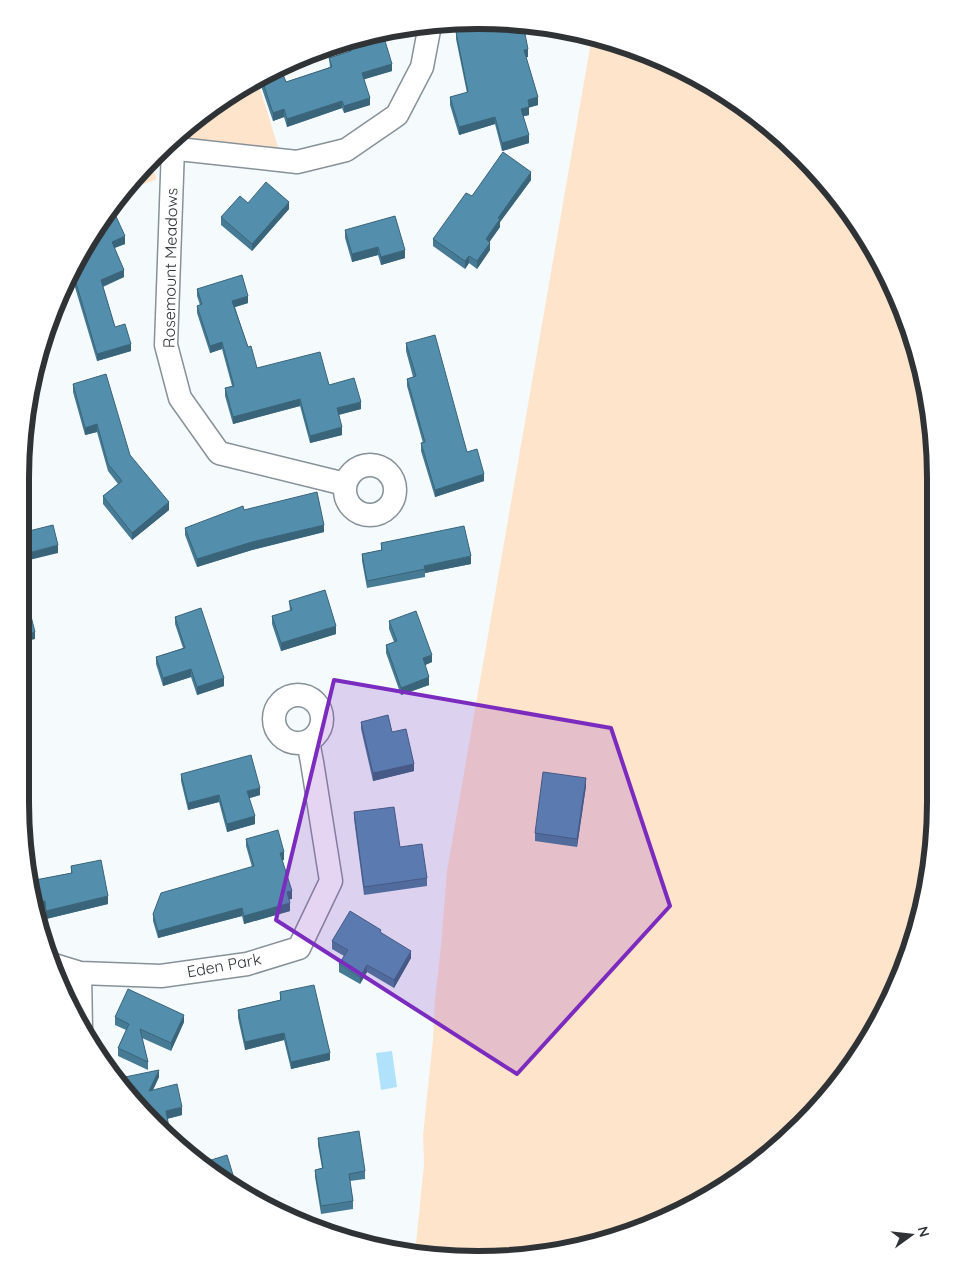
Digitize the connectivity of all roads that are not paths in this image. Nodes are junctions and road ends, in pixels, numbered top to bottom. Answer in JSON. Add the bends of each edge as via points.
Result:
{"nodes":[{"id":1,"x":429,"y":32,"type":"edge"},
{"id":2,"x":173,"y":148,"type":"edge"},
{"id":3,"x":171,"y":150,"type":"edge"},
{"id":4,"x":345,"y":484,"type":"dead end"},
{"id":5,"x":308,"y":741,"type":"dead end"},
{"id":6,"x":60,"y":967,"type":"edge"},
{"id":7,"x":80,"y":973,"type":"junction"},
{"id":8,"x":81,"y":1012,"type":"edge"}],
"edges":[{"from":1,"to":2,"type":"street","via":[[422,67],[397,115],[346,150],[297,162]]},
{"from":3,"to":4,"type":"street","name":"Rosemount Meadows","via":[[166,345],[180,398],[219,453]]},
{"from":5,"to":7,"type":"street","name":"Eden Park","via":[[331,881],[299,948],[248,964],[161,976]]},
{"from":6,"to":7,"type":"street","name":"Eden Park"},
{"from":7,"to":8,"type":"street"}]}
